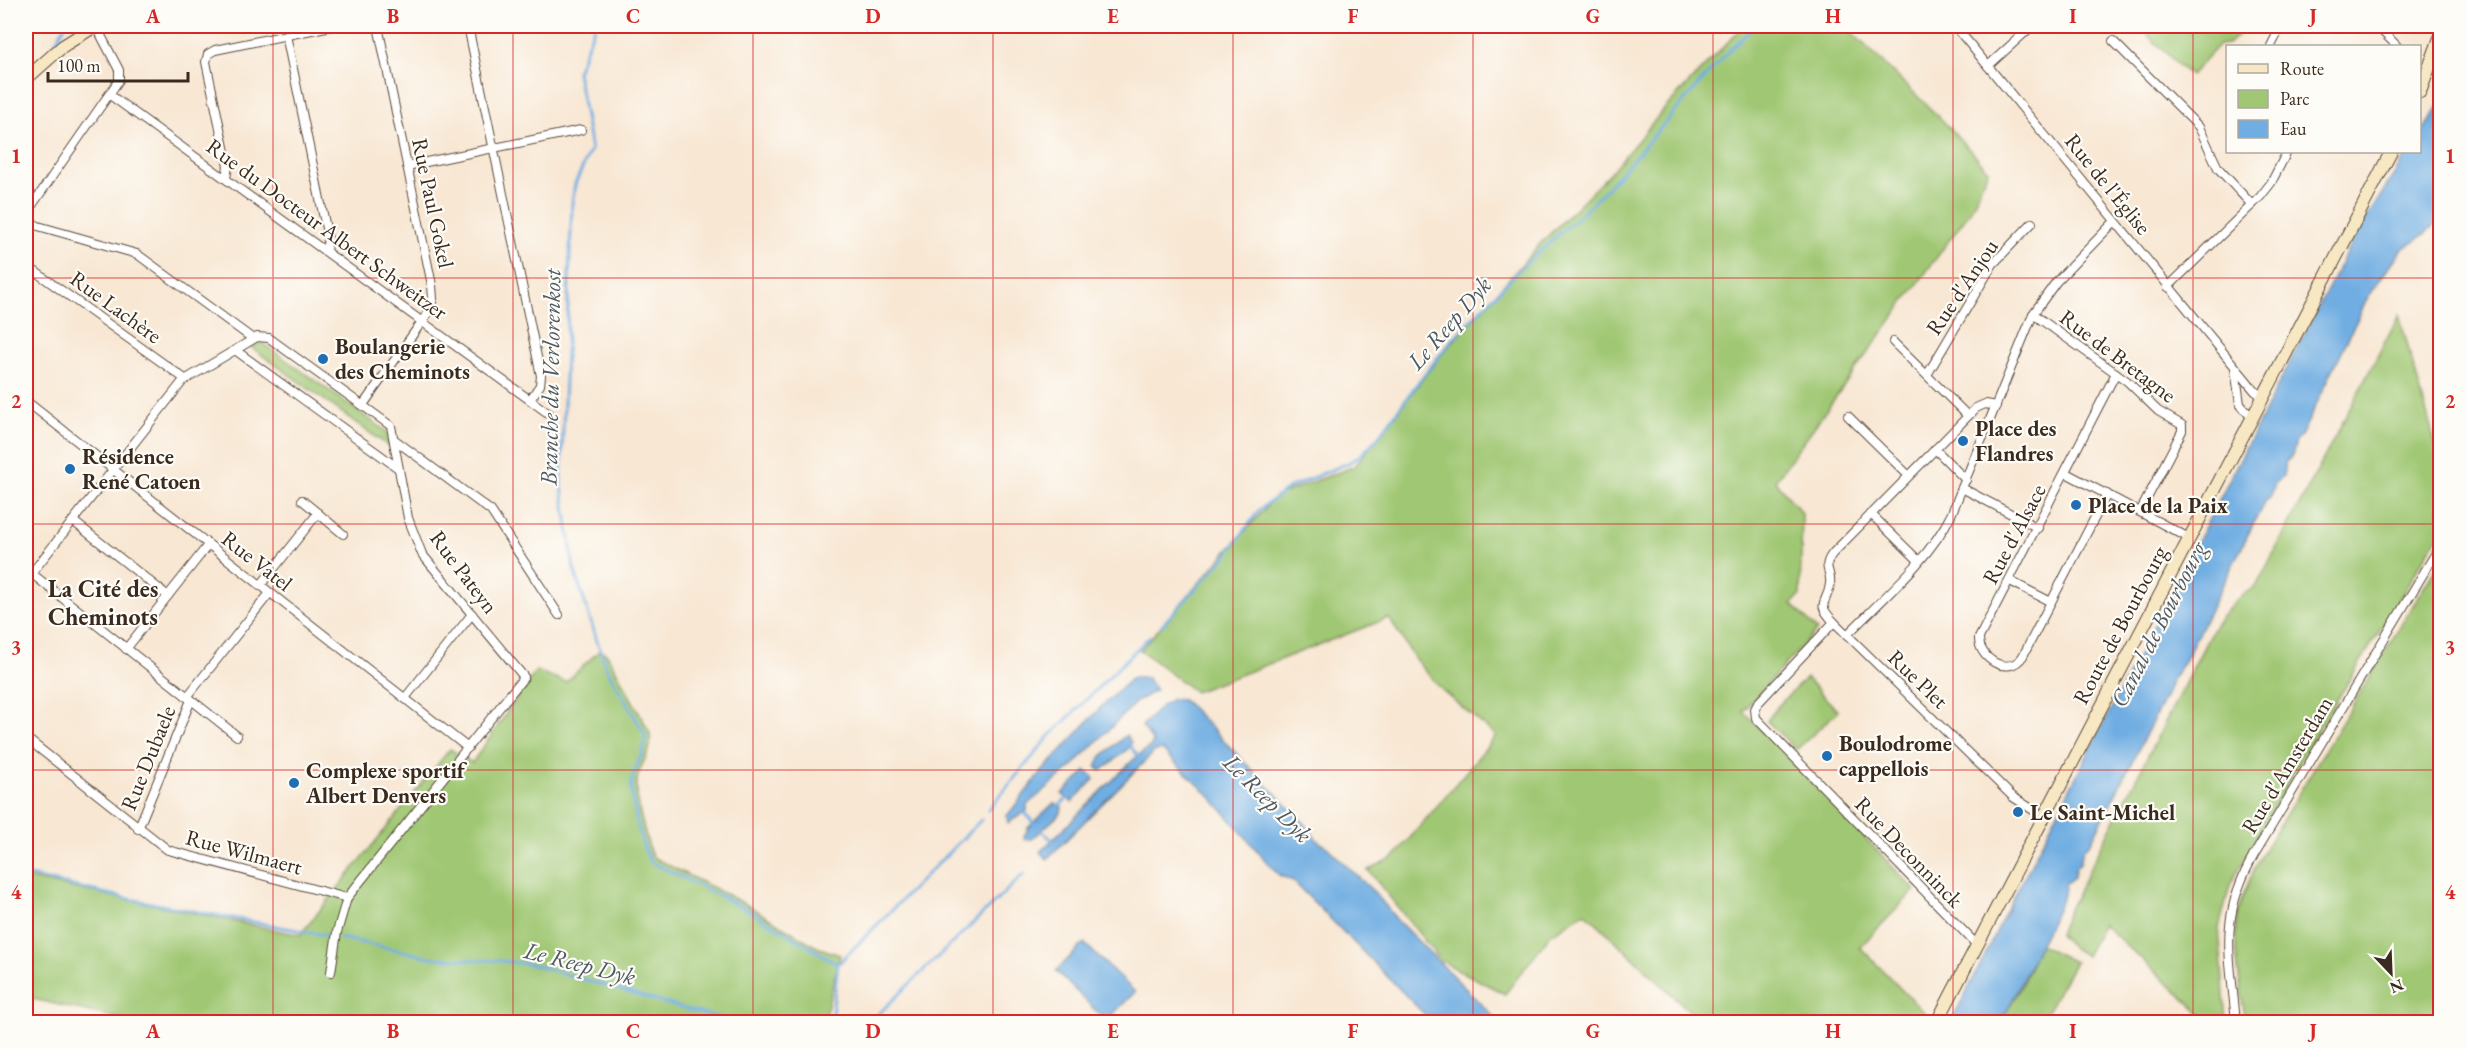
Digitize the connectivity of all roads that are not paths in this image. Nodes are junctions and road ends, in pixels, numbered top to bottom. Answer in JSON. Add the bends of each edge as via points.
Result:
{"nodes":[{"id":1,"x":95,"y":26,"type":"edge"},
{"id":2,"x":331,"y":26,"type":"edge"},
{"id":3,"x":378,"y":26,"type":"edge"},
{"id":4,"x":468,"y":26,"type":"edge"},
{"id":5,"x":1955,"y":26,"type":"edge"},
{"id":6,"x":2032,"y":26,"type":"edge"},
{"id":7,"x":2282,"y":26,"type":"edge"},
{"id":8,"x":2377,"y":26,"type":"edge"},
{"id":9,"x":286,"y":35,"type":"junction"},
{"id":10,"x":2440,"y":38,"type":"edge"},
{"id":11,"x":2113,"y":41,"type":"dead end"},
{"id":12,"x":2272,"y":45,"type":"edge"},
{"id":13,"x":2396,"y":45,"type":"edge"},
{"id":14,"x":1988,"y":66,"type":"junction"},
{"id":15,"x":2423,"y":71,"type":"edge"},
{"id":16,"x":26,"y":79,"type":"edge"},
{"id":17,"x":110,"y":95,"type":"junction"},
{"id":18,"x":581,"y":130,"type":"dead end"},
{"id":19,"x":493,"y":148,"type":"junction"},
{"id":20,"x":2287,"y":153,"type":"edge"},
{"id":21,"x":2390,"y":153,"type":"edge"},
{"id":22,"x":407,"y":166,"type":"junction"},
{"id":23,"x":226,"y":178,"type":"junction"},
{"id":24,"x":2252,"y":205,"type":"junction"},
{"id":25,"x":26,"y":214,"type":"edge"},
{"id":26,"x":26,"y":219,"type":"edge"},
{"id":27,"x":2115,"y":221,"type":"junction"},
{"id":28,"x":2032,"y":223,"type":"dead end"},
{"id":29,"x":326,"y":250,"type":"junction"},
{"id":30,"x":26,"y":265,"type":"edge"},
{"id":31,"x":2168,"y":287,"type":"junction"},
{"id":32,"x":2033,"y":314,"type":"junction"},
{"id":33,"x":423,"y":320,"type":"junction"},
{"id":34,"x":253,"y":339,"type":"junction"},
{"id":35,"x":1893,"y":342,"type":"dead end"},
{"id":36,"x":235,"y":350,"type":"junction"},
{"id":37,"x":2233,"y":365,"type":"junction"},
{"id":38,"x":2116,"y":373,"type":"junction"},
{"id":39,"x":1927,"y":375,"type":"junction"},
{"id":40,"x":185,"y":379,"type":"junction"},
{"id":41,"x":2263,"y":397,"type":"junction"},
{"id":42,"x":530,"y":400,"type":"junction"},
{"id":43,"x":26,"y":401,"type":"edge"},
{"id":44,"x":363,"y":405,"type":"junction"},
{"id":45,"x":1996,"y":406,"type":"junction"},
{"id":46,"x":552,"y":416,"type":"dead end"},
{"id":47,"x":1848,"y":416,"type":"dead end"},
{"id":48,"x":1968,"y":416,"type":"junction"},
{"id":49,"x":2252,"y":418,"type":"junction"},
{"id":50,"x":395,"y":440,"type":"junction"},
{"id":51,"x":1935,"y":449,"type":"junction"},
{"id":52,"x":398,"y":468,"type":"junction"},
{"id":53,"x":113,"y":470,"type":"junction"},
{"id":54,"x":2066,"y":473,"type":"junction"},
{"id":55,"x":1908,"y":475,"type":"junction"},
{"id":56,"x":1964,"y":484,"type":"junction"},
{"id":57,"x":2107,"y":494,"type":"junction"},
{"id":58,"x":302,"y":500,"type":"dead end"},
{"id":59,"x":2140,"y":512,"type":"junction"},
{"id":60,"x":318,"y":513,"type":"junction"},
{"id":61,"x":1871,"y":514,"type":"junction"},
{"id":62,"x":73,"y":521,"type":"junction"},
{"id":63,"x":2038,"y":528,"type":"junction"},
{"id":64,"x":343,"y":534,"type":"dead end"},
{"id":65,"x":2189,"y":538,"type":"junction"},
{"id":66,"x":208,"y":545,"type":"junction"},
{"id":67,"x":2440,"y":546,"type":"edge"},
{"id":68,"x":1919,"y":561,"type":"junction"},
{"id":69,"x":28,"y":572,"type":"edge"},
{"id":70,"x":2010,"y":581,"type":"junction"},
{"id":71,"x":26,"y":586,"type":"edge"},
{"id":72,"x":260,"y":586,"type":"junction"},
{"id":73,"x":269,"y":594,"type":"junction"},
{"id":74,"x":168,"y":596,"type":"junction"},
{"id":75,"x":2051,"y":602,"type":"junction"},
{"id":76,"x":472,"y":614,"type":"junction"},
{"id":77,"x":559,"y":615,"type":"dead end"},
{"id":78,"x":1834,"y":622,"type":"junction"},
{"id":79,"x":1847,"y":635,"type":"junction"},
{"id":80,"x":126,"y":649,"type":"junction"},
{"id":81,"x":189,"y":698,"type":"junction"},
{"id":82,"x":405,"y":698,"type":"junction"},
{"id":83,"x":237,"y":736,"type":"dead end"},
{"id":84,"x":26,"y":738,"type":"edge"},
{"id":85,"x":468,"y":748,"type":"junction"},
{"id":86,"x":2044,"y":817,"type":"junction"},
{"id":87,"x":138,"y":829,"type":"junction"},
{"id":88,"x":347,"y":898,"type":"junction"},
{"id":89,"x":1977,"y":945,"type":"junction"},
{"id":90,"x":331,"y":972,"type":"dead end"},
{"id":91,"x":1937,"y":1023,"type":"edge"},
{"id":92,"x":2236,"y":1023,"type":"edge"}],
"edges":[{"from":1,"to":16,"type":"main road","via":[[63,46]]},
{"from":1,"to":17,"type":"street","via":[[119,73]]},
{"from":2,"to":9,"type":"street"},
{"from":3,"to":22,"type":"street","name":"Rue Paul Gokel"},
{"from":4,"to":19,"type":"street"},
{"from":5,"to":14,"type":"street","name":"Rue de l'Église"},
{"from":6,"to":14,"type":"street"},
{"from":7,"to":12,"type":"street"},
{"from":8,"to":13,"type":"street"},
{"from":9,"to":23,"type":"street","via":[[214,50],[207,56],[228,166]]},
{"from":9,"to":29,"type":"street","via":[[328,237]]},
{"from":10,"to":15,"type":"main road"},
{"from":11,"to":24,"type":"street","via":[[2199,128],[2218,168]]},
{"from":14,"to":27,"type":"street","name":"Rue de l'Église"},
{"from":17,"to":23,"type":"street","name":"Rue du Docteur Albert Schweitzer"},
{"from":17,"to":25,"type":"street"},
{"from":18,"to":19,"type":"street"},
{"from":19,"to":22,"type":"street"},
{"from":19,"to":42,"type":"street","via":[[541,380]]},
{"from":20,"to":24,"type":"street","via":[[2271,183]]},
{"from":21,"to":41,"type":"main road","name":"Route de Bourbourg"},
{"from":22,"to":33,"type":"street","name":"Rue Paul Gokel","via":[[433,290],[432,304]]},
{"from":23,"to":29,"type":"street","name":"Rue du Docteur Albert Schweitzer"},
{"from":24,"to":31,"type":"street"},
{"from":26,"to":34,"type":"street","via":[[137,254]]},
{"from":27,"to":31,"type":"street","name":"Rue de l'Église"},
{"from":27,"to":32,"type":"street","via":[[2056,282]]},
{"from":28,"to":39,"type":"street","name":"Rue d'Anjou","via":[[1990,268]]},
{"from":29,"to":33,"type":"street","name":"Rue du Docteur Albert Schweitzer"},
{"from":30,"to":40,"type":"street","name":"Rue Lachère"},
{"from":31,"to":37,"type":"street","name":"Rue de l'Église"},
{"from":32,"to":38,"type":"street","name":"Rue de Bretagne"},
{"from":32,"to":45,"type":"street"},
{"from":33,"to":42,"type":"street","name":"Rue du Docteur Albert Schweitzer"},
{"from":33,"to":44,"type":"street","name":"Rue Paul Gokel"},
{"from":34,"to":36,"type":"street"},
{"from":34,"to":44,"type":"street","via":[[269,338]]},
{"from":35,"to":39,"type":"street"},
{"from":36,"to":40,"type":"street"},
{"from":36,"to":52,"type":"street"},
{"from":37,"to":41,"type":"street","name":"Rue de l'Église"},
{"from":37,"to":49,"type":"street","name":"Rue de l'Église","via":[[2239,400]]},
{"from":38,"to":54,"type":"street","name":"Rue d'Alsace"},
{"from":38,"to":59,"type":"street","name":"Rue de Bretagne","via":[[2157,411],[2182,425]]},
{"from":39,"to":48,"type":"street"},
{"from":40,"to":53,"type":"street"},
{"from":41,"to":49,"type":"main road","name":"Route de Bourbourg"},
{"from":42,"to":46,"type":"street","name":"Rue du Docteur Albert Schweitzer"},
{"from":43,"to":53,"type":"street","name":"Rue Vatel"},
{"from":44,"to":50,"type":"street","via":[[389,424]]},
{"from":45,"to":48,"type":"street","via":[[1982,405]]},
{"from":45,"to":56,"type":"street"},
{"from":47,"to":55,"type":"street"},
{"from":48,"to":51,"type":"street"},
{"from":49,"to":65,"type":"main road","name":"Route de Bourbourg"},
{"from":50,"to":52,"type":"street","name":"Rue Pateyn"},
{"from":50,"to":77,"type":"street","via":[[495,515]]},
{"from":51,"to":55,"type":"street","name":"Rue Plet"},
{"from":51,"to":56,"type":"street"},
{"from":52,"to":76,"type":"street","name":"Rue Pateyn","via":[[408,519],[421,551]]},
{"from":53,"to":62,"type":"street"},
{"from":53,"to":66,"type":"street","name":"Rue Vatel"},
{"from":54,"to":57,"type":"street"},
{"from":54,"to":63,"type":"street","name":"Rue d'Alsace"},
{"from":55,"to":61,"type":"street","name":"Rue Plet"},
{"from":56,"to":63,"type":"street"},
{"from":56,"to":68,"type":"street","via":[[1942,532]]},
{"from":57,"to":59,"type":"street"},
{"from":57,"to":75,"type":"street"},
{"from":58,"to":60,"type":"street"},
{"from":59,"to":65,"type":"street"},
{"from":60,"to":64,"type":"street"},
{"from":60,"to":72,"type":"street"},
{"from":61,"to":68,"type":"street"},
{"from":61,"to":78,"type":"street","name":"Rue Plet","via":[[1831,556],[1827,567],[1830,586],[1823,606]]},
{"from":62,"to":69,"type":"street"},
{"from":62,"to":74,"type":"street"},
{"from":63,"to":70,"type":"street","name":"Rue d'Alsace"},
{"from":65,"to":86,"type":"main road","name":"Route de Bourbourg"},
{"from":66,"to":72,"type":"street","name":"Rue Vatel"},
{"from":66,"to":74,"type":"street"},
{"from":67,"to":92,"type":"street","name":"Rue d'Amsterdam","via":[[2241,879],[2228,941]]},
{"from":68,"to":79,"type":"street"},
{"from":69,"to":71,"type":"street"},
{"from":69,"to":80,"type":"street"},
{"from":70,"to":75,"type":"street"},
{"from":70,"to":75,"type":"street","name":"Rue d'Alsace","via":[[1979,642],[2001,666],[2010,667],[2023,656]]},
{"from":72,"to":73,"type":"street","name":"Rue Vatel"},
{"from":73,"to":81,"type":"street","name":"Rue Dubaele"},
{"from":73,"to":82,"type":"street","name":"Rue Vatel"},
{"from":74,"to":80,"type":"street"},
{"from":76,"to":82,"type":"street"},
{"from":76,"to":85,"type":"street","name":"Rue Pateyn","via":[[524,677]]},
{"from":78,"to":79,"type":"street","name":"Rue Plet"},
{"from":78,"to":89,"type":"street","name":"Rue Deconninck","via":[[1758,703],[1756,718]]},
{"from":79,"to":86,"type":"street","name":"Rue Plet","via":[[2000,784]]},
{"from":80,"to":81,"type":"street"},
{"from":81,"to":83,"type":"street"},
{"from":81,"to":87,"type":"street","name":"Rue Dubaele"},
{"from":82,"to":85,"type":"street","name":"Rue Vatel"},
{"from":84,"to":87,"type":"street","name":"Rue Wilmaert"},
{"from":85,"to":88,"type":"street"},
{"from":86,"to":89,"type":"main road","name":"Route de Bourbourg"},
{"from":87,"to":88,"type":"street","name":"Rue Wilmaert","via":[[179,855]]},
{"from":88,"to":90,"type":"street"},
{"from":89,"to":91,"type":"main road","name":"Route de Bourbourg"}]}
